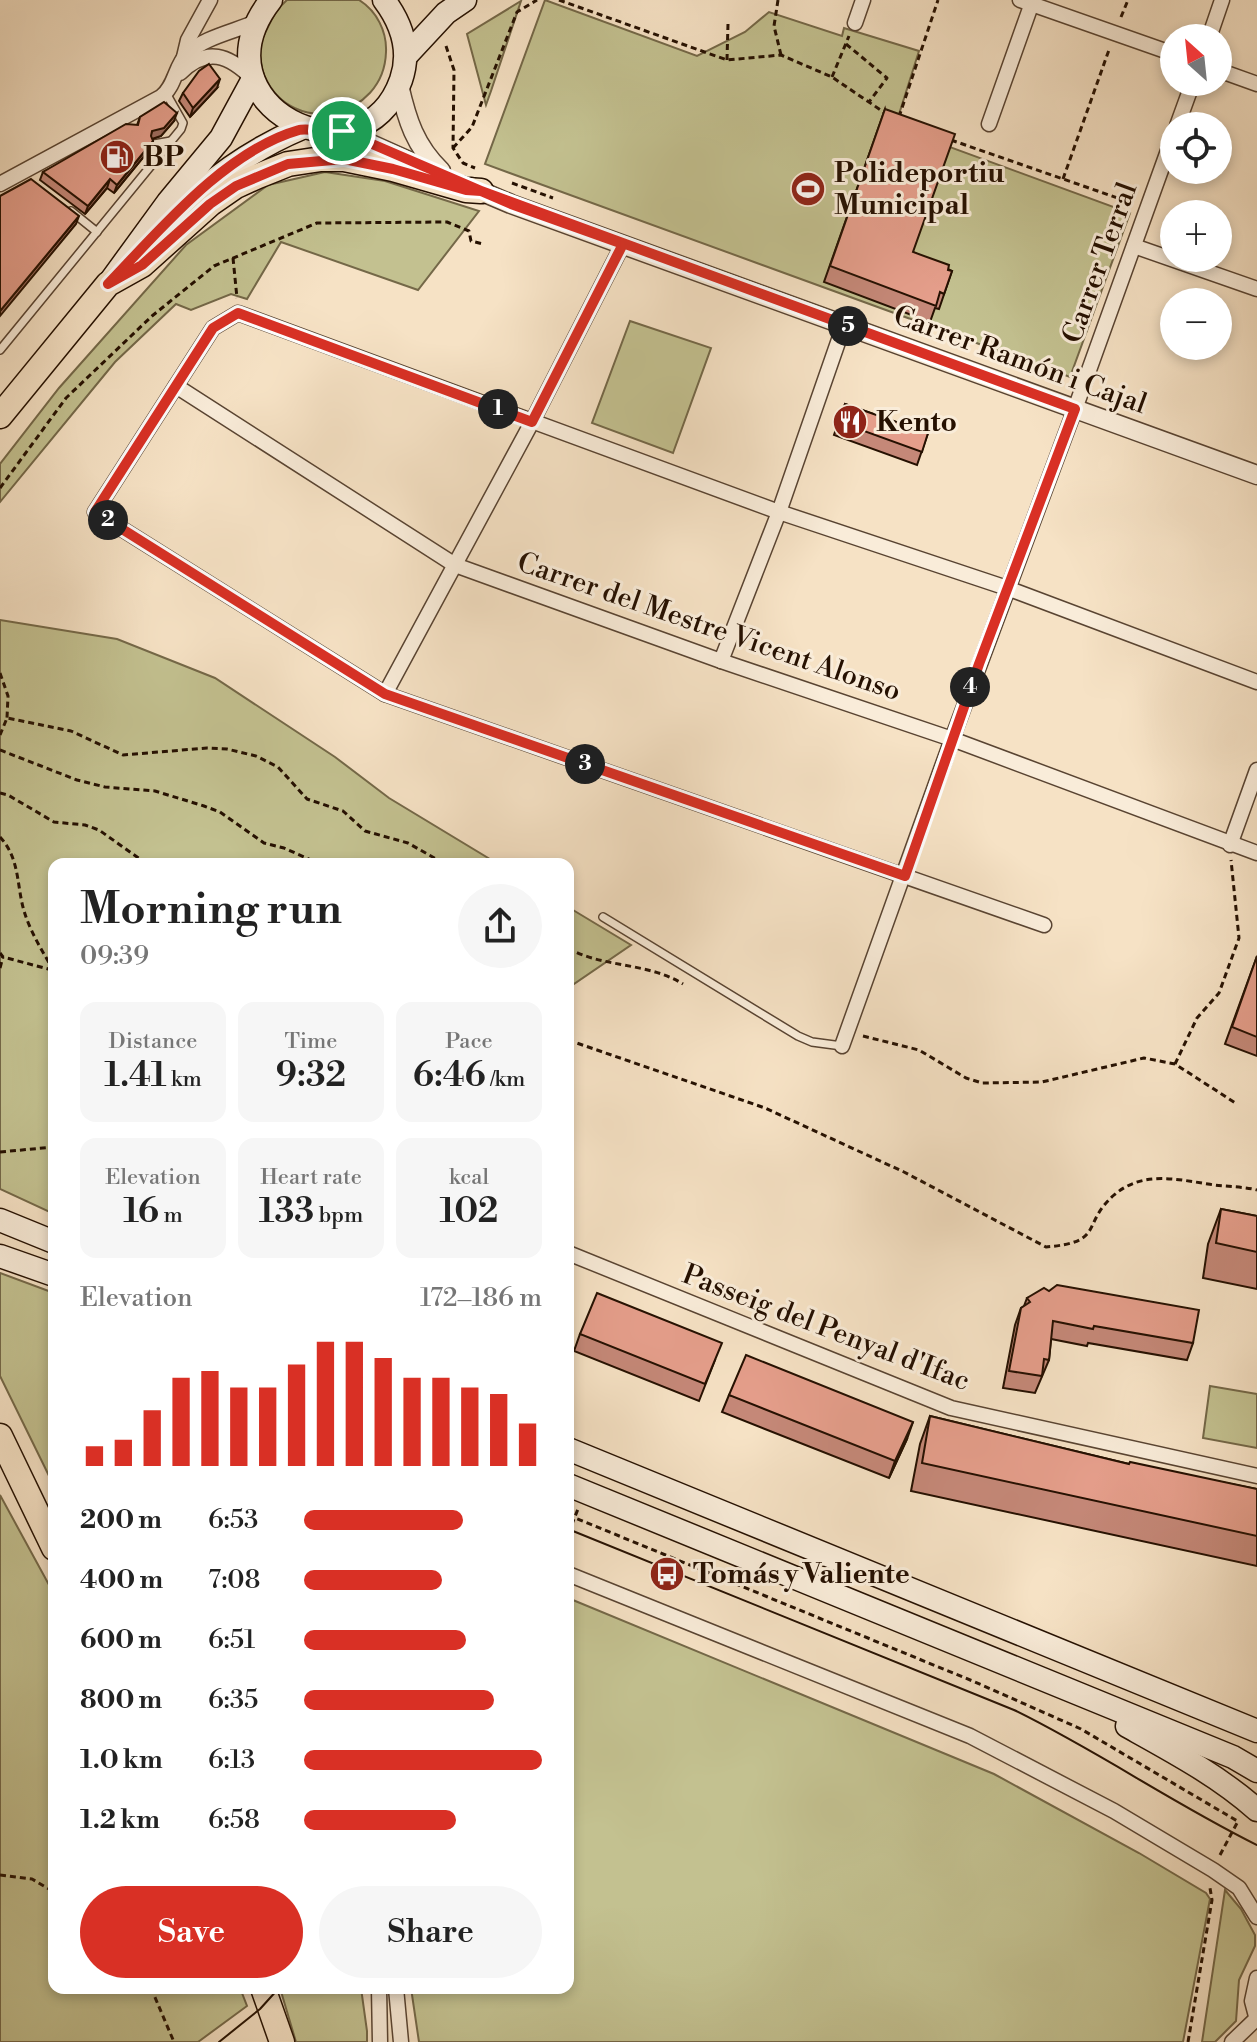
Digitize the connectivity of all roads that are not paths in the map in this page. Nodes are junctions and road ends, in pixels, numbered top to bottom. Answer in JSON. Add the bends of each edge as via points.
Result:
{"nodes":[{"id":1,"x":210,"y":0,"type":"edge"},
{"id":2,"x":385,"y":0,"type":"edge"},
{"id":3,"x":465,"y":0,"type":"edge"},
{"id":4,"x":863,"y":0,"type":"edge"},
{"id":5,"x":1222,"y":0,"type":"edge"},
{"id":6,"x":1028,"y":1,"type":"edge"},
{"id":7,"x":261,"y":9,"type":"edge"},
{"id":8,"x":855,"y":23,"type":"road end"},
{"id":9,"x":1214,"y":24,"type":"edge"},
{"id":10,"x":1160,"y":49,"type":"edge"},
{"id":11,"x":406,"y":56,"type":"junction"},
{"id":12,"x":184,"y":57,"type":"junction"},
{"id":13,"x":1232,"y":75,"type":"edge"},
{"id":14,"x":174,"y":79,"type":"junction"},
{"id":15,"x":253,"y":79,"type":"junction"},
{"id":16,"x":1257,"y":84,"type":"edge"},
{"id":17,"x":399,"y":85,"type":"junction"},
{"id":18,"x":166,"y":93,"type":"junction"},
{"id":19,"x":989,"y":124,"type":"dead end"},
{"id":20,"x":128,"y":125,"type":"edge"},
{"id":21,"x":302,"y":128,"type":"junction"},
{"id":22,"x":100,"y":130,"type":"junction"},
{"id":23,"x":342,"y":131,"type":"junction"},
{"id":24,"x":171,"y":141,"type":"junction"},
{"id":25,"x":154,"y":144,"type":"edge"},
{"id":26,"x":1160,"y":172,"type":"edge"},
{"id":27,"x":449,"y":178,"type":"junction"},
{"id":28,"x":0,"y":184,"type":"edge"},
{"id":29,"x":481,"y":191,"type":"junction"},
{"id":30,"x":58,"y":201,"type":"edge"},
{"id":31,"x":97,"y":232,"type":"junction"},
{"id":32,"x":623,"y":244,"type":"junction"},
{"id":33,"x":1134,"y":246,"type":"junction"},
{"id":34,"x":108,"y":284,"type":"junction"},
{"id":35,"x":1257,"y":289,"type":"edge"},
{"id":36,"x":844,"y":325,"type":"junction"},
{"id":37,"x":0,"y":350,"type":"edge"},
{"id":38,"x":176,"y":386,"type":"junction"},
{"id":39,"x":1075,"y":409,"type":"junction"},
{"id":40,"x":0,"y":416,"type":"edge"},
{"id":41,"x":532,"y":422,"type":"junction"},
{"id":42,"x":1257,"y":475,"type":"edge"},
{"id":43,"x":779,"y":512,"type":"junction"},
{"id":44,"x":455,"y":565,"type":"junction"},
{"id":45,"x":1007,"y":588,"type":"junction"},
{"id":46,"x":721,"y":661,"type":"junction"},
{"id":47,"x":1257,"y":682,"type":"edge"},
{"id":48,"x":385,"y":694,"type":"junction"},
{"id":49,"x":952,"y":739,"type":"junction"},
{"id":50,"x":1257,"y":770,"type":"edge"},
{"id":51,"x":1230,"y":845,"type":"junction"},
{"id":52,"x":1257,"y":853,"type":"edge"},
{"id":53,"x":905,"y":876,"type":"junction"},
{"id":54,"x":603,"y":917,"type":"dead end"},
{"id":55,"x":1044,"y":925,"type":"dead end"},
{"id":56,"x":845,"y":1040,"type":"joint"},
{"id":57,"x":0,"y":1220,"type":"edge"},
{"id":58,"x":48,"y":1240,"type":"edge"},
{"id":59,"x":574,"y":1255,"type":"edge"},
{"id":60,"x":0,"y":1256,"type":"edge"},
{"id":61,"x":48,"y":1273,"type":"edge"},
{"id":62,"x":0,"y":1436,"type":"edge"},
{"id":63,"x":574,"y":1451,"type":"edge"},
{"id":64,"x":0,"y":1470,"type":"edge"},
{"id":65,"x":1257,"y":1476,"type":"edge"},
{"id":66,"x":574,"y":1487,"type":"edge"},
{"id":67,"x":46,"y":1526,"type":"edge"},
{"id":68,"x":574,"y":1576,"type":"edge"},
{"id":69,"x":1020,"y":1669,"type":"junction"},
{"id":70,"x":1257,"y":1731,"type":"edge"},
{"id":71,"x":1257,"y":1771,"type":"edge"},
{"id":72,"x":1247,"y":1819,"type":"edge"},
{"id":73,"x":1257,"y":1917,"type":"edge"},
{"id":74,"x":1257,"y":1978,"type":"edge"},
{"id":75,"x":265,"y":1994,"type":"edge"},
{"id":76,"x":379,"y":1994,"type":"edge"},
{"id":77,"x":397,"y":1994,"type":"edge"},
{"id":78,"x":1257,"y":2020,"type":"edge"},
{"id":79,"x":282,"y":2042,"type":"edge"},
{"id":80,"x":380,"y":2042,"type":"edge"},
{"id":81,"x":401,"y":2042,"type":"edge"},
{"id":82,"x":1232,"y":2042,"type":"edge"}],
"edges":[{"from":1,"to":12,"type":"street"},
{"from":2,"to":11,"type":"main road","via":[[400,26]]},
{"from":3,"to":11,"type":"main road"},
{"from":4,"to":8,"type":"street"},
{"from":5,"to":9,"type":"street"},
{"from":6,"to":10,"type":"street"},
{"from":6,"to":19,"type":"street"},
{"from":7,"to":12,"type":"street"},
{"from":7,"to":15,"type":"main road","via":[[249,50]]},
{"from":11,"to":17,"type":"main road"},
{"from":12,"to":14,"type":"street"},
{"from":13,"to":16,"type":"street"},
{"from":14,"to":15,"type":"street","via":[[192,62],[210,56],[238,64]]},
{"from":14,"to":18,"type":"street"},
{"from":15,"to":21,"type":"main road","via":[[264,100]]},
{"from":15,"to":34,"type":"main road","via":[[221,138]]},
{"from":17,"to":23,"type":"main road","via":[[370,120]]},
{"from":17,"to":27,"type":"street","name":"Carrer Ramón i Cajal","via":[[417,143]]},
{"from":18,"to":22,"type":"street"},
{"from":18,"to":24,"type":"lane","via":[[183,123]]},
{"from":20,"to":22,"type":"lane"},
{"from":21,"to":23,"type":"main road"},
{"from":21,"to":34,"type":"main road","via":[[216,177]]},
{"from":22,"to":28,"type":"street","via":[[29,174]]},
{"from":23,"to":27,"type":"street","name":"Carrer Ramón i Cajal"},
{"from":24,"to":25,"type":"lane"},
{"from":24,"to":31,"type":"lane"},
{"from":26,"to":33,"type":"street","name":"Carrer Terral"},
{"from":27,"to":29,"type":"street","name":"Carrer Ramón i Cajal"},
{"from":29,"to":32,"type":"street","name":"Carrer Ramón i Cajal"},
{"from":29,"to":34,"type":"main road","via":[[344,159],[288,164],[236,186],[142,265]]},
{"from":30,"to":31,"type":"lane"},
{"from":31,"to":37,"type":"lane"},
{"from":32,"to":36,"type":"street","name":"Carrer Ramón i Cajal"},
{"from":32,"to":41,"type":"street"},
{"from":33,"to":35,"type":"street"},
{"from":33,"to":39,"type":"street","name":"Carrer Terral"},
{"from":34,"to":40,"type":"main road"},
{"from":36,"to":39,"type":"street","name":"Carrer Ramón i Cajal"},
{"from":36,"to":43,"type":"street"},
{"from":38,"to":41,"type":"street","via":[[213,328],[238,313]]},
{"from":38,"to":44,"type":"street","name":"Carrer del Mestre Vicent Alonso"},
{"from":38,"to":48,"type":"street","via":[[95,512]]},
{"from":39,"to":42,"type":"street","name":"Carrer Ramón i Cajal"},
{"from":39,"to":45,"type":"street","name":"Carrer Terral"},
{"from":41,"to":43,"type":"street"},
{"from":41,"to":44,"type":"street"},
{"from":43,"to":45,"type":"street"},
{"from":43,"to":46,"type":"street"},
{"from":44,"to":46,"type":"street","name":"Carrer del Mestre Vicent Alonso"},
{"from":44,"to":48,"type":"street"},
{"from":45,"to":47,"type":"street"},
{"from":45,"to":49,"type":"street","name":"Carrer Terral"},
{"from":46,"to":49,"type":"street","name":"Carrer del Mestre Vicent Alonso"},
{"from":48,"to":53,"type":"street"},
{"from":49,"to":51,"type":"street","name":"Carrer del Mestre Vicent Alonso"},
{"from":49,"to":53,"type":"street","name":"Carrer Terral"},
{"from":50,"to":51,"type":"street"},
{"from":51,"to":52,"type":"street","name":"Carrer del Mestre Vicent Alonso"},
{"from":53,"to":55,"type":"street"},
{"from":53,"to":56,"type":"street","name":"Carrer Terral"},
{"from":54,"to":56,"type":"lane","via":[[798,1036],[812,1042]]},
{"from":57,"to":58,"type":"main road"},
{"from":59,"to":65,"type":"street","name":"Passeig del Penyal d'Ifac","via":[[951,1408]]},
{"from":60,"to":61,"type":"main road"},
{"from":62,"to":67,"type":"main road"},
{"from":63,"to":70,"type":"main road"},
{"from":64,"to":67,"type":"main road"},
{"from":66,"to":69,"type":"main road"},
{"from":68,"to":73,"type":"street","via":[[970,1736],[1213,1870],[1239,1888]]},
{"from":69,"to":71,"type":"main road"},
{"from":69,"to":72,"type":"main road","via":[[1240,1795]]},
{"from":74,"to":78,"type":"street","via":[[1252,2001]]},
{"from":75,"to":79,"type":"main road"},
{"from":76,"to":80,"type":"street"},
{"from":77,"to":81,"type":"street"},
{"from":78,"to":82,"type":"street"}]}
